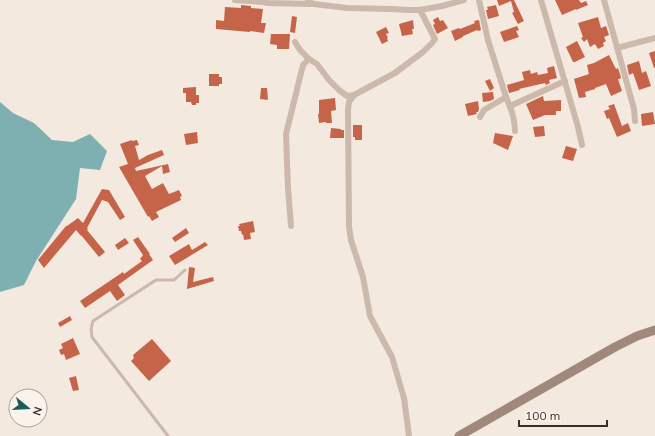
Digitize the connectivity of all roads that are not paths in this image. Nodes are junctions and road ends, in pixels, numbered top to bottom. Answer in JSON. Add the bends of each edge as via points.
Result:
{"nodes":[{"id":1,"x":235,"y":0,"type":"edge"},
{"id":2,"x":308,"y":0,"type":"edge"},
{"id":3,"x":464,"y":0,"type":"edge"},
{"id":4,"x":479,"y":0,"type":"edge"},
{"id":5,"x":541,"y":0,"type":"edge"},
{"id":6,"x":604,"y":0,"type":"edge"},
{"id":7,"x":261,"y":1,"type":"edge"},
{"id":8,"x":314,"y":4,"type":"junction"},
{"id":9,"x":420,"y":10,"type":"junction"},
{"id":10,"x":655,"y":38,"type":"edge"},
{"id":11,"x":295,"y":42,"type":"dead end"},
{"id":12,"x":617,"y":48,"type":"junction"},
{"id":13,"x":309,"y":59,"type":"junction"},
{"id":14,"x":565,"y":81,"type":"junction"},
{"id":15,"x":354,"y":95,"type":"junction"},
{"id":16,"x":506,"y":97,"type":"junction"},
{"id":17,"x":510,"y":106,"type":"junction"},
{"id":18,"x":480,"y":117,"type":"dead end"},
{"id":19,"x":635,"y":121,"type":"dead end"},
{"id":20,"x":515,"y":131,"type":"dead end"},
{"id":21,"x":582,"y":145,"type":"dead end"},
{"id":22,"x":291,"y":226,"type":"dead end"},
{"id":23,"x":185,"y":270,"type":"dead end"},
{"id":24,"x":655,"y":330,"type":"edge"},
{"id":25,"x":168,"y":436,"type":"edge"},
{"id":26,"x":409,"y":436,"type":"edge"},
{"id":27,"x":459,"y":436,"type":"edge"}],
"edges":[{"from":1,"to":7,"type":"street"},
{"from":2,"to":8,"type":"street"},
{"from":3,"to":9,"type":"street"},
{"from":4,"to":16,"type":"street","via":[[488,40]]},
{"from":5,"to":14,"type":"street"},
{"from":6,"to":12,"type":"street"},
{"from":7,"to":8,"type":"street"},
{"from":8,"to":9,"type":"street","via":[[347,8]]},
{"from":9,"to":15,"type":"street","via":[[435,39],[432,43],[395,73]]},
{"from":10,"to":12,"type":"street"},
{"from":11,"to":13,"type":"street"},
{"from":12,"to":19,"type":"street","via":[[634,108]]},
{"from":13,"to":15,"type":"street","via":[[317,64],[339,90],[347,96]]},
{"from":13,"to":22,"type":"street","via":[[303,65],[286,134]]},
{"from":14,"to":17,"type":"street"},
{"from":14,"to":21,"type":"street"},
{"from":15,"to":26,"type":"street","via":[[348,102],[351,240],[363,277],[370,316],[392,357],[404,398]]},
{"from":16,"to":17,"type":"street"},
{"from":16,"to":18,"type":"street","via":[[484,110]]},
{"from":17,"to":20,"type":"street"},
{"from":23,"to":25,"type":"lane","via":[[174,280],[156,280],[93,321],[91,329],[92,337]]},
{"from":24,"to":27,"type":"main road","via":[[615,348]]}]}
